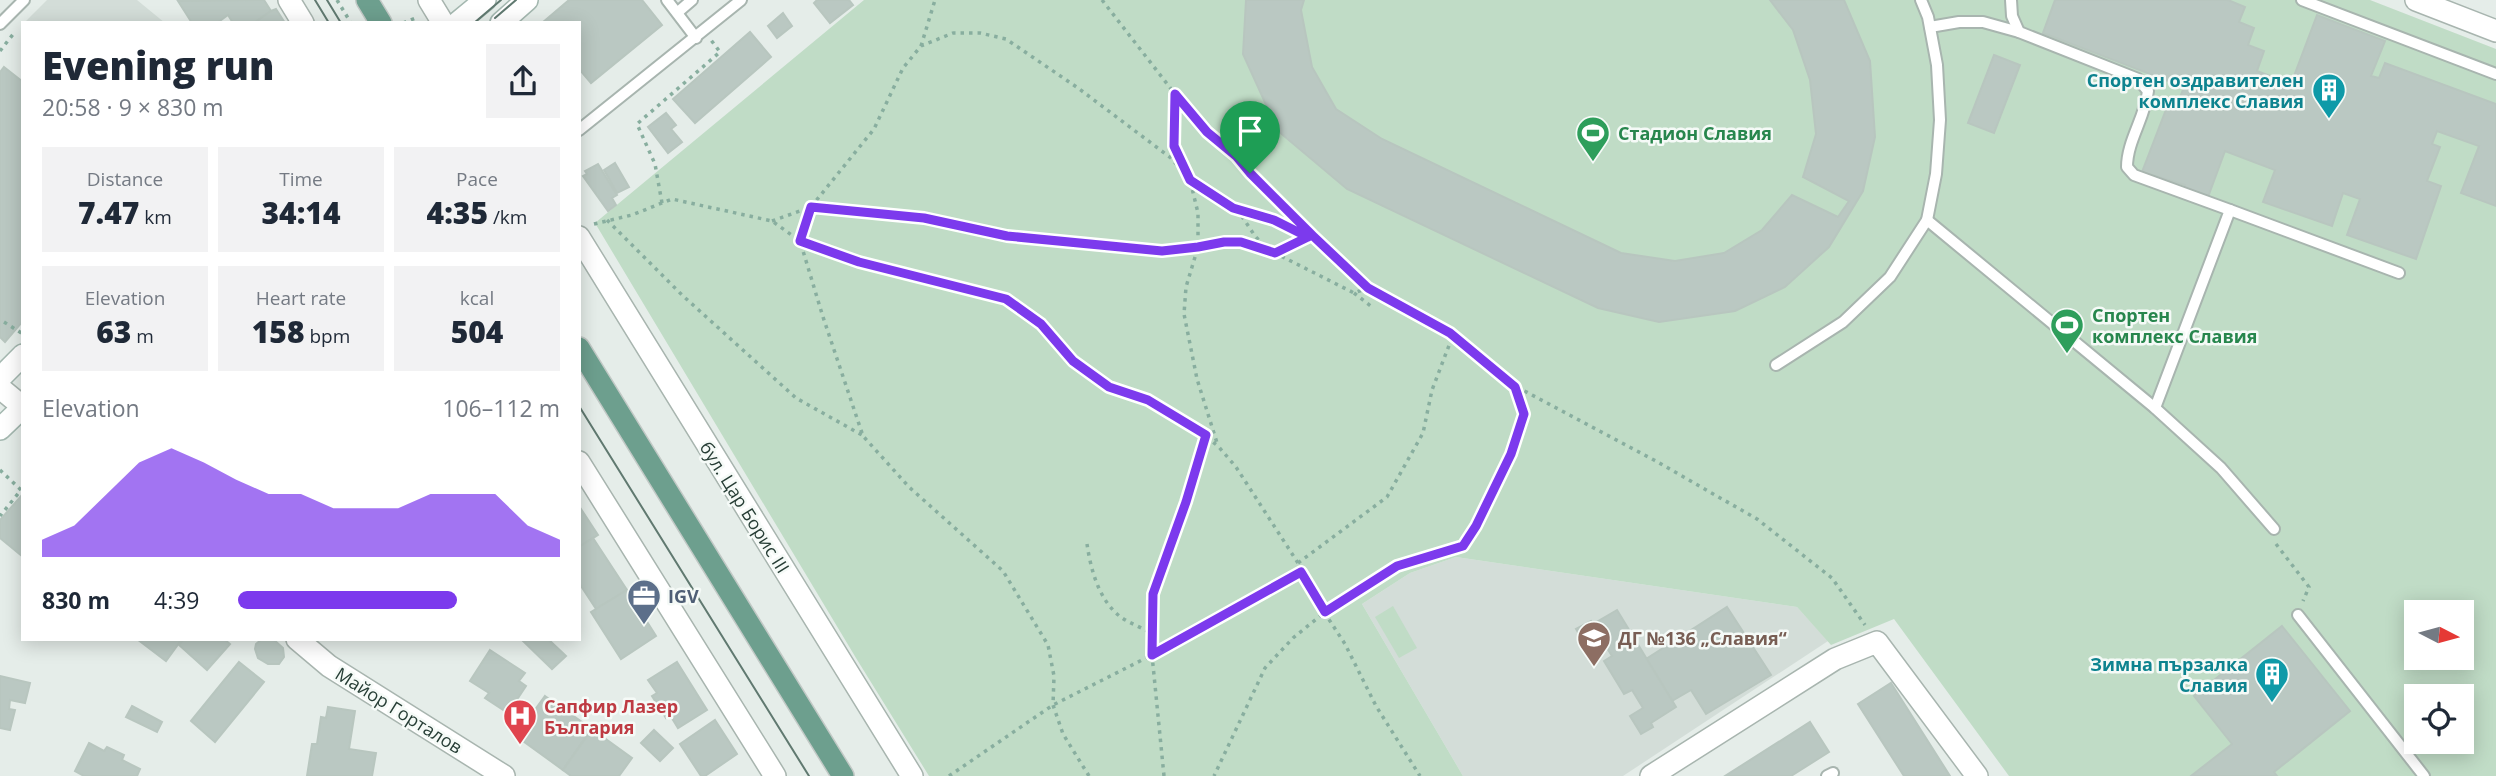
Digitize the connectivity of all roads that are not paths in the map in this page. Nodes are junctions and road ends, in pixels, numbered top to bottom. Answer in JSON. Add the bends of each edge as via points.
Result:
{"nodes":[{"id":1,"x":24,"y":0,"type":"edge"},
{"id":2,"x":289,"y":0,"type":"edge"},
{"id":3,"x":367,"y":0,"type":"edge"},
{"id":4,"x":485,"y":0,"type":"edge"},
{"id":5,"x":527,"y":0,"type":"edge"},
{"id":6,"x":667,"y":0,"type":"edge"},
{"id":7,"x":692,"y":0,"type":"edge"},
{"id":8,"x":741,"y":0,"type":"edge"},
{"id":9,"x":1921,"y":0,"type":"edge"},
{"id":10,"x":2011,"y":0,"type":"edge"},
{"id":11,"x":2302,"y":0,"type":"edge"},
{"id":12,"x":2416,"y":0,"type":"edge"},
{"id":13,"x":425,"y":8,"type":"edge"},
{"id":14,"x":678,"y":12,"type":"junction"},
{"id":15,"x":509,"y":20,"type":"edge"},
{"id":16,"x":302,"y":21,"type":"edge"},
{"id":17,"x":380,"y":21,"type":"edge"},
{"id":18,"x":441,"y":21,"type":"edge"},
{"id":19,"x":459,"y":21,"type":"edge"},
{"id":20,"x":0,"y":24,"type":"edge"},
{"id":21,"x":1930,"y":27,"type":"junction"},
{"id":22,"x":2496,"y":31,"type":"edge"},
{"id":23,"x":2019,"y":32,"type":"junction"},
{"id":24,"x":695,"y":38,"type":"junction"},
{"id":25,"x":2496,"y":74,"type":"edge"},
{"id":26,"x":581,"y":128,"type":"edge"},
{"id":27,"x":2230,"y":210,"type":"junction"},
{"id":28,"x":1927,"y":220,"type":"junction"},
{"id":29,"x":587,"y":231,"type":"edge"},
{"id":30,"x":2399,"y":273,"type":"dead end"},
{"id":31,"x":581,"y":351,"type":"edge"},
{"id":32,"x":21,"y":357,"type":"edge"},
{"id":33,"x":1776,"y":365,"type":"dead end"},
{"id":34,"x":0,"y":378,"type":"edge"},
{"id":35,"x":0,"y":388,"type":"edge"},
{"id":36,"x":21,"y":405,"type":"edge"},
{"id":37,"x":2155,"y":408,"type":"junction"},
{"id":38,"x":21,"y":409,"type":"edge"},
{"id":39,"x":0,"y":429,"type":"edge"},
{"id":40,"x":581,"y":465,"type":"edge"},
{"id":41,"x":2274,"y":529,"type":"road end"},
{"id":42,"x":2298,"y":615,"type":"road end"},
{"id":43,"x":299,"y":641,"type":"edge"},
{"id":44,"x":1674,"y":770,"type":"edge"},
{"id":45,"x":505,"y":776,"type":"edge"},
{"id":46,"x":775,"y":776,"type":"edge"},
{"id":47,"x":843,"y":776,"type":"edge"},
{"id":48,"x":912,"y":776,"type":"edge"},
{"id":49,"x":1651,"y":776,"type":"edge"},
{"id":50,"x":1977,"y":776,"type":"edge"},
{"id":51,"x":2424,"y":776,"type":"edge"}],
"edges":[{"from":1,"to":20,"type":"lane"},
{"from":2,"to":16,"type":"street"},
{"from":3,"to":17,"type":"main road"},
{"from":4,"to":19,"type":"street"},
{"from":5,"to":15,"type":"street"},
{"from":6,"to":14,"type":"lane"},
{"from":7,"to":14,"type":"lane"},
{"from":8,"to":24,"type":"lane"},
{"from":9,"to":21,"type":"lane"},
{"from":10,"to":23,"type":"lane"},
{"from":11,"to":25,"type":"lane"},
{"from":12,"to":22,"type":"street"},
{"from":13,"to":18,"type":"street"},
{"from":14,"to":24,"type":"lane"},
{"from":21,"to":23,"type":"lane","via":[[1983,22]]},
{"from":21,"to":28,"type":"lane","via":[[1940,120]]},
{"from":23,"to":27,"type":"lane","via":[[2138,79],[2148,91],[2147,105],[2127,167],[2134,175]]},
{"from":24,"to":26,"type":"lane"},
{"from":27,"to":30,"type":"lane"},
{"from":27,"to":37,"type":"lane"},
{"from":28,"to":33,"type":"lane","via":[[1890,277],[1843,322]]},
{"from":28,"to":37,"type":"lane"},
{"from":29,"to":48,"type":"street","name":"бул. Цар Борис III"},
{"from":31,"to":47,"type":"main road"},
{"from":32,"to":34,"type":"street"},
{"from":35,"to":36,"type":"street"},
{"from":37,"to":41,"type":"lane","via":[[2221,468]]},
{"from":38,"to":39,"type":"street"},
{"from":40,"to":46,"type":"street"},
{"from":42,"to":51,"type":"lane"},
{"from":43,"to":45,"type":"street","name":"Майор Горталов","via":[[329,666]]},
{"from":44,"to":49,"type":"street"},
{"from":44,"to":50,"type":"street","via":[[1835,659],[1877,642]]}]}
